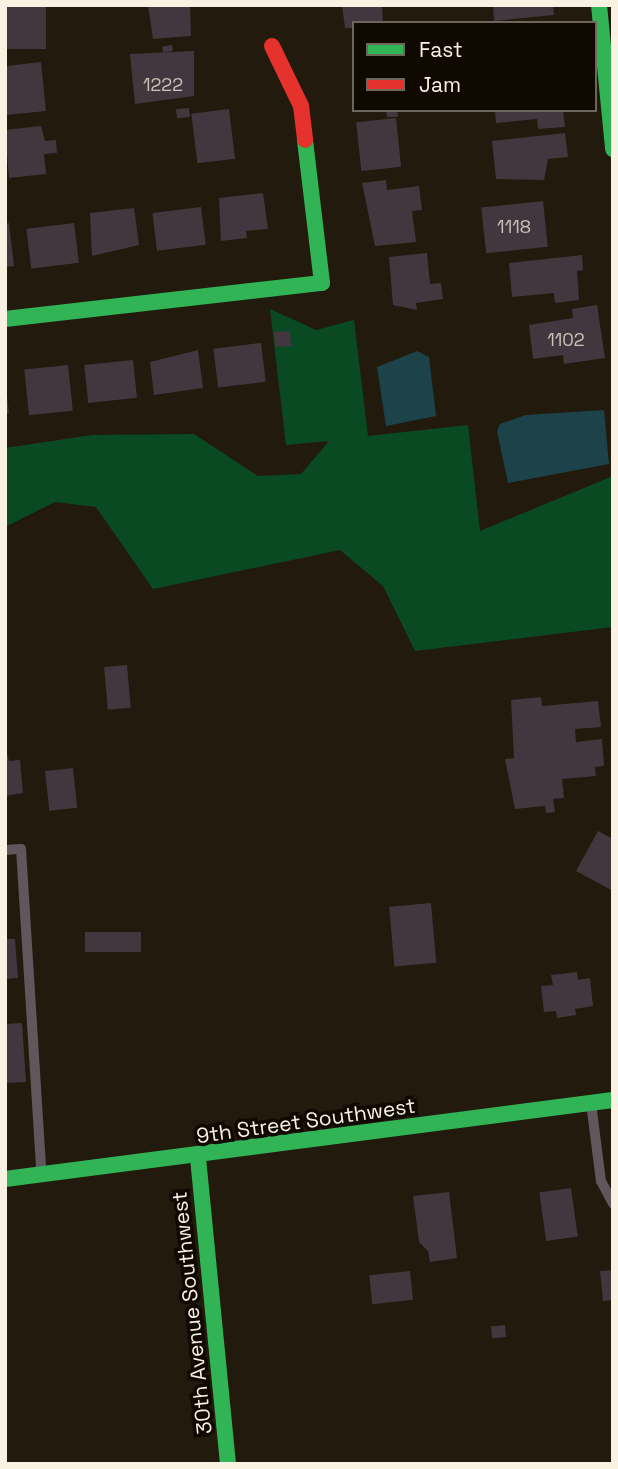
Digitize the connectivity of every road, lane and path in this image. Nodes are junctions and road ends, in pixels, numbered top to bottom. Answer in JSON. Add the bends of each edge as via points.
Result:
{"nodes":[{"id":1,"x":599,"y":5,"type":"edge"},
{"id":2,"x":272,"y":46,"type":"dead end"},
{"id":3,"x":613,"y":149,"type":"edge"},
{"id":4,"x":5,"y":319,"type":"edge"},
{"id":5,"x":5,"y":850,"type":"edge"},
{"id":6,"x":613,"y":1100,"type":"edge"},
{"id":7,"x":591,"y":1103,"type":"junction"},
{"id":8,"x":198,"y":1158,"type":"junction"},
{"id":9,"x":42,"y":1175,"type":"junction"},
{"id":10,"x":5,"y":1179,"type":"edge"},
{"id":11,"x":613,"y":1204,"type":"edge"},
{"id":12,"x":228,"y":1464,"type":"edge"}],
"edges":[{"from":1,"to":3,"type":"street"},
{"from":2,"to":4,"type":"street","via":[[301,106],[322,283]]},
{"from":5,"to":9,"type":"lane","via":[[21,849]]},
{"from":6,"to":7,"type":"street","name":"9th Street Southwest"},
{"from":7,"to":8,"type":"street","name":"9th Street Southwest"},
{"from":7,"to":11,"type":"lane","via":[[601,1181]]},
{"from":8,"to":9,"type":"street","name":"9th Street Southwest"},
{"from":8,"to":12,"type":"street","name":"30th Avenue Southwest"},
{"from":9,"to":10,"type":"street","name":"9th Street Southwest"}]}
